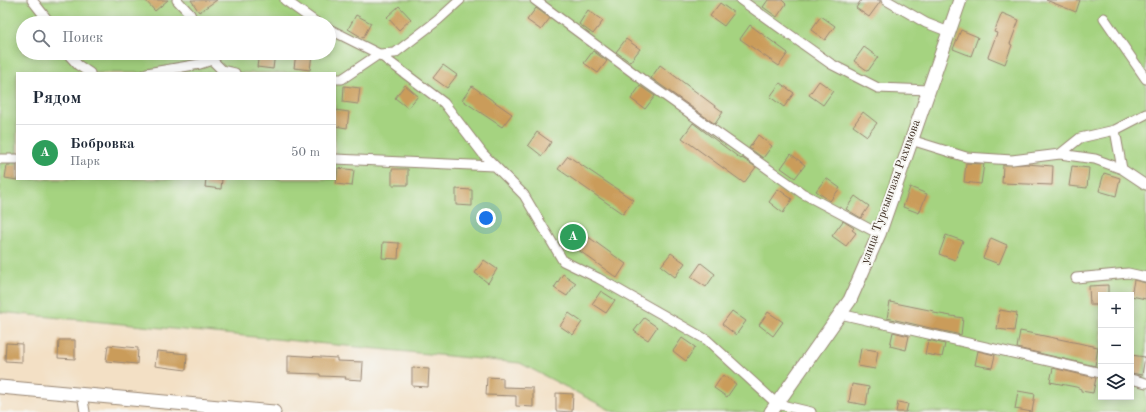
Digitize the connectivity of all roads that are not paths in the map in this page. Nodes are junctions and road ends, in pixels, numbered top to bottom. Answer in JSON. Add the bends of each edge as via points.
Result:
{"nodes":[{"id":1,"x":32,"y":0,"type":"edge"},
{"id":2,"x":176,"y":0,"type":"edge"},
{"id":3,"x":285,"y":0,"type":"edge"},
{"id":4,"x":460,"y":0,"type":"edge"},
{"id":5,"x":535,"y":0,"type":"edge"},
{"id":6,"x":741,"y":0,"type":"edge"},
{"id":7,"x":886,"y":0,"type":"edge"},
{"id":8,"x":960,"y":0,"type":"edge"},
{"id":9,"x":45,"y":16,"type":"edge"},
{"id":10,"x":191,"y":16,"type":"edge"},
{"id":11,"x":308,"y":16,"type":"edge"},
{"id":12,"x":1104,"y":18,"type":"dead end"},
{"id":13,"x":336,"y":32,"type":"edge"},
{"id":14,"x":949,"y":32,"type":"junction"},
{"id":15,"x":380,"y":54,"type":"junction"},
{"id":16,"x":73,"y":60,"type":"edge"},
{"id":17,"x":205,"y":60,"type":"edge"},
{"id":18,"x":213,"y":60,"type":"edge"},
{"id":19,"x":88,"y":72,"type":"edge"},
{"id":20,"x":153,"y":72,"type":"edge"},
{"id":21,"x":231,"y":72,"type":"edge"},
{"id":22,"x":336,"y":79,"type":"edge"},
{"id":23,"x":1146,"y":79,"type":"edge"},
{"id":24,"x":929,"y":90,"type":"junction"},
{"id":25,"x":1146,"y":114,"type":"edge"},
{"id":26,"x":1115,"y":130,"type":"junction"},
{"id":27,"x":911,"y":140,"type":"junction"},
{"id":28,"x":1060,"y":154,"type":"junction"},
{"id":29,"x":0,"y":158,"type":"edge"},
{"id":30,"x":16,"y":159,"type":"edge"},
{"id":31,"x":336,"y":159,"type":"edge"},
{"id":32,"x":494,"y":166,"type":"junction"},
{"id":33,"x":1122,"y":169,"type":"junction"},
{"id":34,"x":1146,"y":185,"type":"edge"},
{"id":35,"x":878,"y":234,"type":"junction"},
{"id":36,"x":1146,"y":277,"type":"edge"},
{"id":37,"x":1076,"y":278,"type":"dead end"},
{"id":38,"x":840,"y":314,"type":"junction"},
{"id":39,"x":1098,"y":372,"type":"edge"},
{"id":40,"x":1134,"y":380,"type":"edge"},
{"id":41,"x":1146,"y":383,"type":"edge"},
{"id":42,"x":0,"y":387,"type":"edge"},
{"id":43,"x":82,"y":394,"type":"junction"},
{"id":44,"x":774,"y":408,"type":"edge"},
{"id":45,"x":85,"y":412,"type":"edge"},
{"id":46,"x":274,"y":412,"type":"edge"},
{"id":47,"x":811,"y":412,"type":"edge"}],
"edges":[{"from":1,"to":9,"type":"street"},
{"from":2,"to":10,"type":"street"},
{"from":3,"to":11,"type":"street"},
{"from":4,"to":15,"type":"street","via":[[395,53]]},
{"from":5,"to":35,"type":"street","via":[[802,193]]},
{"from":6,"to":24,"type":"street","via":[[831,64],[878,88]]},
{"from":7,"to":14,"type":"street"},
{"from":8,"to":14,"type":"street","name":"улица Турсынгазы Рахимова"},
{"from":12,"to":23,"type":"street"},
{"from":13,"to":15,"type":"street"},
{"from":14,"to":24,"type":"street","name":"улица Турсынгазы Рахимова"},
{"from":15,"to":22,"type":"street","via":[[342,79]]},
{"from":15,"to":32,"type":"street","via":[[444,103]]},
{"from":16,"to":19,"type":"street"},
{"from":17,"to":20,"type":"street","via":[[200,64]]},
{"from":18,"to":21,"type":"street","via":[[222,70]]},
{"from":24,"to":27,"type":"street","name":"улица Турсынгазы Рахимова"},
{"from":25,"to":26,"type":"street"},
{"from":26,"to":28,"type":"street","via":[[1080,138]]},
{"from":26,"to":33,"type":"street"},
{"from":27,"to":28,"type":"street","via":[[966,157],[1012,160]]},
{"from":27,"to":35,"type":"street","name":"улица Турсынгазы Рахимова"},
{"from":28,"to":33,"type":"street","via":[[1095,159]]},
{"from":29,"to":30,"type":"street"},
{"from":31,"to":32,"type":"street"},
{"from":32,"to":44,"type":"street","via":[[524,195],[562,261],[598,278],[707,340]]},
{"from":33,"to":34,"type":"street"},
{"from":35,"to":38,"type":"street","name":"улица Турсынгазы Рахимова","via":[[850,300]]},
{"from":36,"to":37,"type":"street","via":[[1128,273]]},
{"from":38,"to":39,"type":"street"},
{"from":38,"to":44,"type":"street","name":"улица Турсынгазы Рахимова"},
{"from":40,"to":41,"type":"street"},
{"from":42,"to":43,"type":"street"},
{"from":43,"to":45,"type":"street"},
{"from":43,"to":46,"type":"street"},
{"from":44,"to":47,"type":"street"}]}
